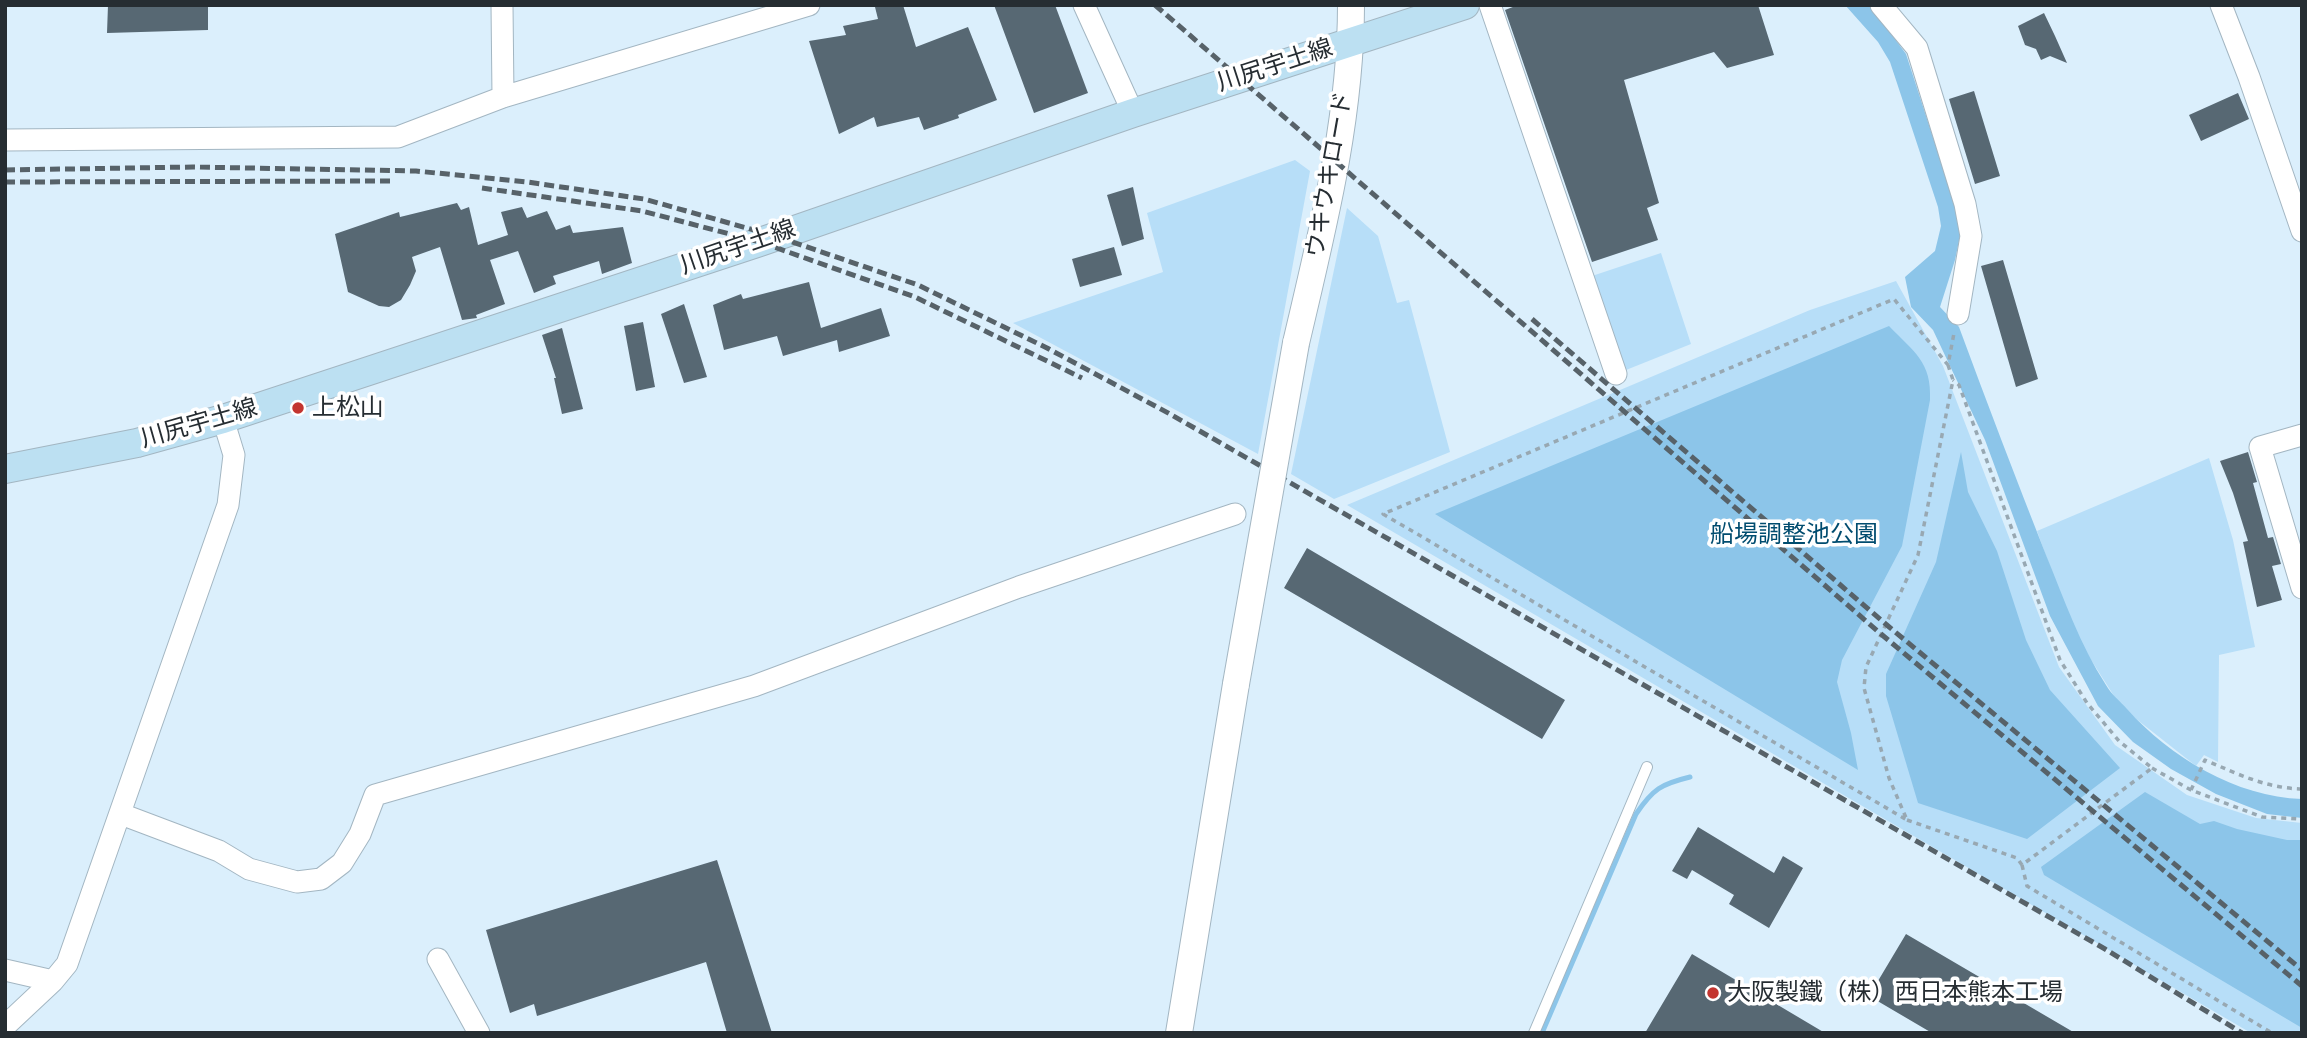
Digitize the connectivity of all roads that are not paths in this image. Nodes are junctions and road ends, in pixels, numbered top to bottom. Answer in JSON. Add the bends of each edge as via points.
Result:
{"nodes":[{"id":1,"x":502,"y":5,"type":"edge"},
{"id":2,"x":809,"y":5,"type":"edge"},
{"id":3,"x":1084,"y":5,"type":"edge"},
{"id":4,"x":1351,"y":5,"type":"edge"},
{"id":5,"x":1465,"y":5,"type":"edge"},
{"id":6,"x":1490,"y":5,"type":"edge"},
{"id":7,"x":1881,"y":5,"type":"edge"},
{"id":8,"x":2221,"y":5,"type":"edge"},
{"id":9,"x":1351,"y":41,"type":"junction"},
{"id":10,"x":503,"y":97,"type":"junction"},
{"id":11,"x":1133,"y":113,"type":"junction"},
{"id":12,"x":5,"y":140,"type":"edge"},
{"id":13,"x":2302,"y":231,"type":"edge"},
{"id":14,"x":1958,"y":314,"type":"road end"},
{"id":15,"x":1616,"y":374,"type":"dead end"},
{"id":16,"x":223,"y":419,"type":"junction"},
{"id":17,"x":2302,"y":435,"type":"edge"},
{"id":18,"x":5,"y":470,"type":"edge"},
{"id":19,"x":1235,"y":514,"type":"dead end"},
{"id":20,"x":2302,"y":588,"type":"edge"},
{"id":21,"x":1647,"y":767,"type":"dead end"},
{"id":22,"x":121,"y":814,"type":"junction"},
{"id":23,"x":438,"y":959,"type":"dead end"},
{"id":24,"x":5,"y":970,"type":"edge"},
{"id":25,"x":53,"y":981,"type":"junction"},
{"id":26,"x":5,"y":1026,"type":"edge"},
{"id":27,"x":479,"y":1033,"type":"edge"},
{"id":28,"x":1179,"y":1033,"type":"edge"},
{"id":29,"x":1534,"y":1033,"type":"edge"}],
"edges":[{"from":1,"to":10,"type":"street"},
{"from":2,"to":10,"type":"street"},
{"from":3,"to":11,"type":"street"},
{"from":4,"to":9,"type":"street","name":"ウキウキロード"},
{"from":5,"to":9,"type":"main road","name":"川尻宇土線"},
{"from":6,"to":15,"type":"street"},
{"from":7,"to":14,"type":"street","via":[[1917,48],[1965,204],[1971,236]]},
{"from":8,"to":13,"type":"street"},
{"from":9,"to":11,"type":"main road","name":"川尻宇土線"},
{"from":9,"to":28,"type":"street","name":"ウキウキロード","bridge":true,"via":[[1337,162],[1296,343]]},
{"from":10,"to":12,"type":"street","via":[[398,137]]},
{"from":11,"to":16,"type":"main road","name":"川尻宇土線"},
{"from":16,"to":18,"type":"main road","name":"川尻宇土線","via":[[136,443]]},
{"from":16,"to":22,"type":"street","via":[[234,454],[228,505]]},
{"from":17,"to":20,"type":"street","via":[[2260,447]]},
{"from":19,"to":22,"type":"street","via":[[1032,582],[754,686],[375,795],[360,834],[342,863],[321,879],[297,882],[249,869],[219,851]]},
{"from":21,"to":29,"type":"lane"},
{"from":22,"to":25,"type":"street","via":[[67,964]]},
{"from":23,"to":27,"type":"street"},
{"from":24,"to":25,"type":"street"},
{"from":25,"to":26,"type":"street"}]}
